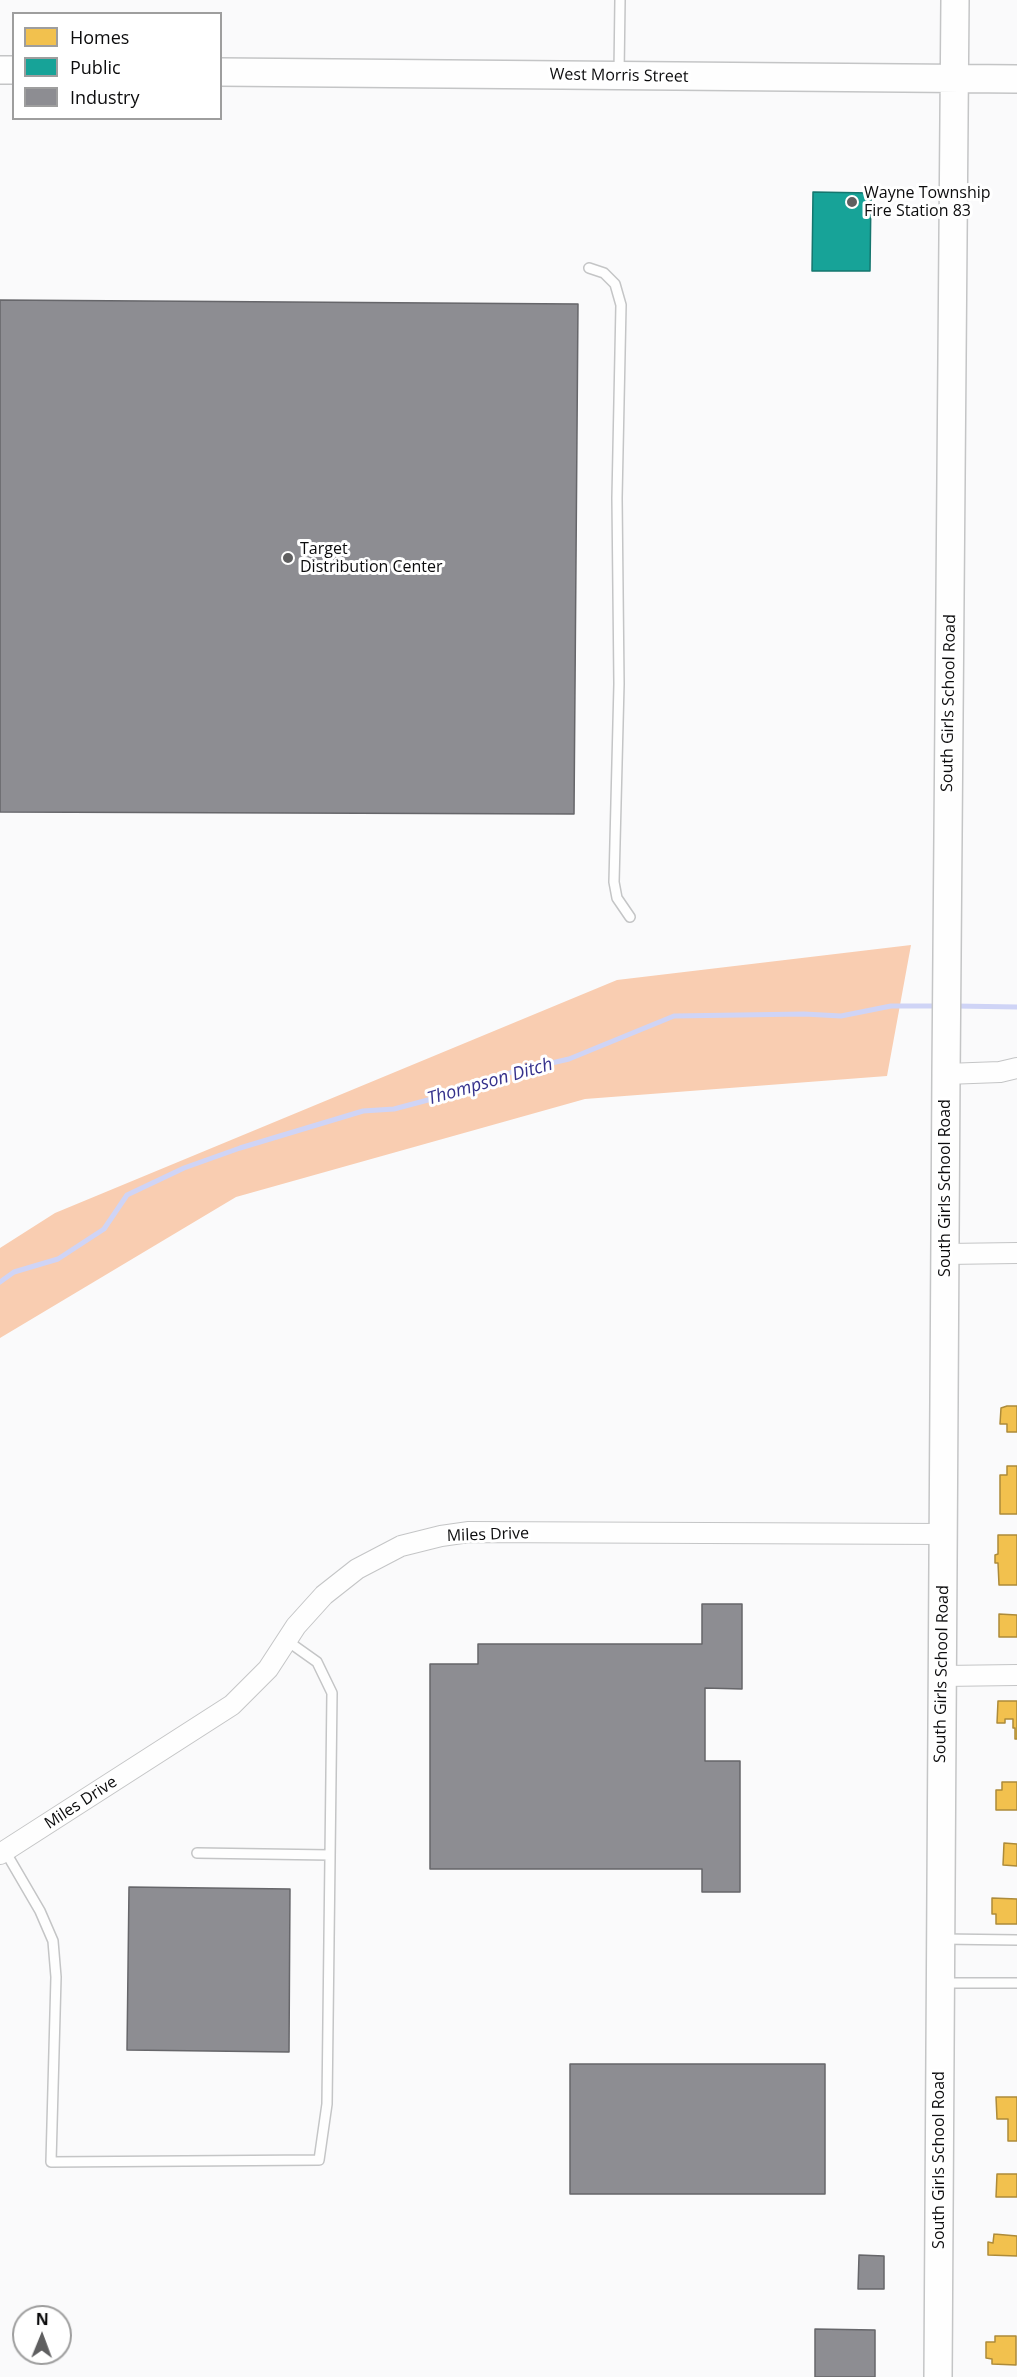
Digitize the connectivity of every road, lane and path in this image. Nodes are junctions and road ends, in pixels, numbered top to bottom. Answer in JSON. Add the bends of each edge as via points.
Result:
{"nodes":[{"id":1,"x":620,"y":0,"type":"edge"},
{"id":2,"x":956,"y":0,"type":"edge"},
{"id":3,"x":222,"y":72,"type":"edge"},
{"id":4,"x":620,"y":75,"type":"junction"},
{"id":5,"x":1017,"y":79,"type":"edge"},
{"id":6,"x":954,"y":80,"type":"junction"},
{"id":7,"x":589,"y":268,"type":"dead end"},
{"id":8,"x":630,"y":917,"type":"dead end"},
{"id":9,"x":1017,"y":1068,"type":"edge"},
{"id":10,"x":946,"y":1074,"type":"junction"},
{"id":11,"x":1017,"y":1253,"type":"edge"},
{"id":12,"x":946,"y":1254,"type":"junction"},
{"id":13,"x":944,"y":1534,"type":"junction"},
{"id":14,"x":286,"y":1640,"type":"junction"},
{"id":15,"x":1017,"y":1675,"type":"edge"},
{"id":16,"x":943,"y":1676,"type":"junction"},
{"id":17,"x":2,"y":1853,"type":"edge"},
{"id":18,"x":197,"y":1853,"type":"dead end"},
{"id":19,"x":330,"y":1855,"type":"junction"},
{"id":20,"x":940,"y":1939,"type":"junction"},
{"id":21,"x":1017,"y":1940,"type":"edge"},
{"id":22,"x":939,"y":1983,"type":"junction"},
{"id":23,"x":1017,"y":1983,"type":"edge"},
{"id":24,"x":938,"y":2377,"type":"edge"}],
"edges":[{"from":1,"to":4,"type":"lane"},
{"from":2,"to":6,"type":"main road","name":"South Girls School Road"},
{"from":3,"to":4,"type":"main road","name":"West Morris Street"},
{"from":4,"to":6,"type":"main road","name":"West Morris Street"},
{"from":5,"to":6,"type":"main road","name":"West Morris Street"},
{"from":6,"to":10,"type":"main road","name":"South Girls School Road"},
{"from":7,"to":8,"type":"lane","via":[[604,273],[615,284],[621,305],[614,882],[617,898]]},
{"from":9,"to":10,"type":"street"},
{"from":10,"to":12,"type":"main road","name":"South Girls School Road"},
{"from":11,"to":12,"type":"street"},
{"from":12,"to":13,"type":"main road","name":"South Girls School Road"},
{"from":13,"to":14,"type":"street","name":"Miles Drive","via":[[469,1532],[441,1536],[401,1546],[357,1569],[312,1606]]},
{"from":13,"to":16,"type":"main road","name":"South Girls School Road"},
{"from":14,"to":17,"type":"street","name":"Miles Drive","via":[[268,1669],[232,1705]]},
{"from":14,"to":19,"type":"lane","via":[[316,1662],[333,1693]]},
{"from":15,"to":16,"type":"street"},
{"from":16,"to":20,"type":"main road","name":"South Girls School Road"},
{"from":17,"to":19,"type":"lane","via":[[40,1911],[53,1941],[56,1977],[51,2162],[319,2160],[327,2104]]},
{"from":18,"to":19,"type":"lane"},
{"from":20,"to":21,"type":"lane"},
{"from":20,"to":22,"type":"main road","name":"South Girls School Road"},
{"from":22,"to":23,"type":"lane"},
{"from":22,"to":24,"type":"main road","name":"South Girls School Road"}]}
